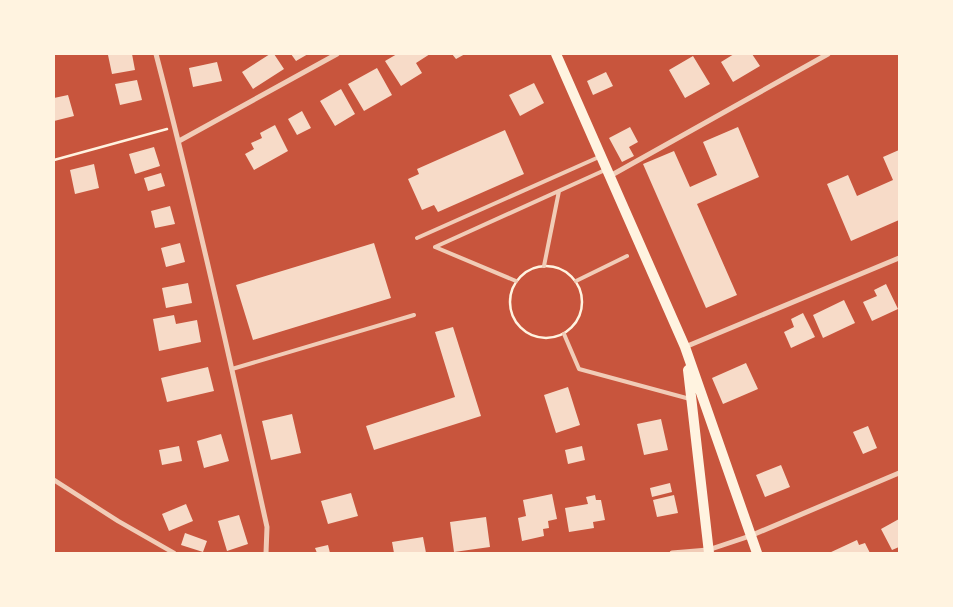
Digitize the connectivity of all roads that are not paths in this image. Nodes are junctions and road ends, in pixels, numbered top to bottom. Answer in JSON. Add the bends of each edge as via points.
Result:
{"nodes":[{"id":1,"x":156,"y":54,"type":"edge"},
{"id":2,"x":337,"y":54,"type":"edge"},
{"id":3,"x":556,"y":54,"type":"edge"},
{"id":4,"x":828,"y":54,"type":"edge"},
{"id":5,"x":179,"y":140,"type":"junction"},
{"id":6,"x":601,"y":156,"type":"junction"},
{"id":7,"x":609,"y":173,"type":"junction"},
{"id":8,"x":559,"y":191,"type":"junction"},
{"id":9,"x":418,"y":238,"type":"dead end"},
{"id":10,"x":628,"y":256,"type":"dead end"},
{"id":11,"x":899,"y":258,"type":"edge"},
{"id":12,"x":544,"y":266,"type":"road end"},
{"id":13,"x":576,"y":280,"type":"road end"},
{"id":14,"x":516,"y":281,"type":"road end"},
{"id":15,"x":414,"y":315,"type":"dead end"},
{"id":16,"x":564,"y":334,"type":"road end"},
{"id":17,"x":685,"y":347,"type":"junction"},
{"id":18,"x":232,"y":369,"type":"junction"},
{"id":19,"x":693,"y":400,"type":"junction"},
{"id":20,"x":899,"y":473,"type":"edge"},
{"id":21,"x":54,"y":480,"type":"edge"},
{"id":22,"x":750,"y":536,"type":"junction"},
{"id":23,"x":708,"y":552,"type":"edge"},
{"id":24,"x":174,"y":553,"type":"edge"},
{"id":25,"x":266,"y":553,"type":"edge"},
{"id":26,"x":672,"y":553,"type":"edge"},
{"id":27,"x":757,"y":553,"type":"edge"}],
"edges":[{"from":1,"to":5,"type":"street"},
{"from":2,"to":5,"type":"street"},
{"from":3,"to":6,"type":"main road"},
{"from":4,"to":7,"type":"street"},
{"from":5,"to":18,"type":"street"},
{"from":6,"to":7,"type":"main road"},
{"from":6,"to":9,"type":"lane"},
{"from":7,"to":8,"type":"lane"},
{"from":7,"to":17,"type":"main road"},
{"from":8,"to":12,"type":"lane"},
{"from":8,"to":14,"type":"lane","via":[[435,247]]},
{"from":10,"to":13,"type":"lane"},
{"from":11,"to":17,"type":"street"},
{"from":15,"to":18,"type":"lane"},
{"from":16,"to":19,"type":"lane","via":[[579,369]]},
{"from":17,"to":19,"type":"main road"},
{"from":17,"to":22,"type":"main road"},
{"from":18,"to":25,"type":"street","via":[[267,527]]},
{"from":19,"to":23,"type":"main road"},
{"from":20,"to":22,"type":"street"},
{"from":21,"to":24,"type":"street"},
{"from":22,"to":23,"type":"street"},
{"from":22,"to":27,"type":"main road"},
{"from":23,"to":26,"type":"street"}]}
